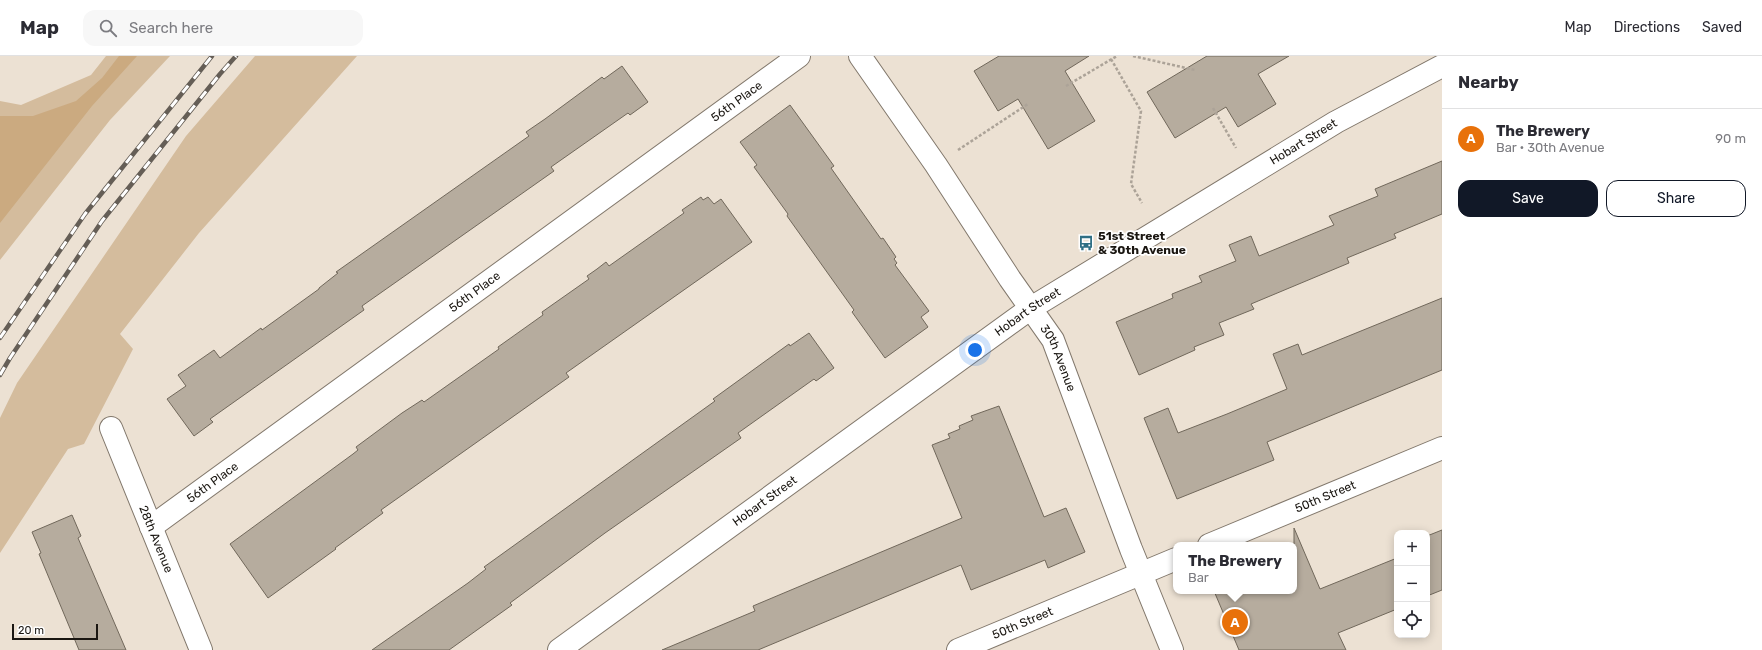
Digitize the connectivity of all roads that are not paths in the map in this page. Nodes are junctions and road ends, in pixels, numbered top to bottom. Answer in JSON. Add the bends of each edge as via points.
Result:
{"nodes":[{"id":1,"x":799,"y":56,"type":"edge"},
{"id":2,"x":860,"y":56,"type":"edge"},
{"id":3,"x":1442,"y":66,"type":"edge"},
{"id":4,"x":1031,"y":308,"type":"junction"},
{"id":5,"x":111,"y":428,"type":"dead end"},
{"id":6,"x":1442,"y":448,"type":"edge"},
{"id":7,"x":151,"y":527,"type":"junction"},
{"id":8,"x":1216,"y":542,"type":"edge"},
{"id":9,"x":1173,"y":560,"type":"edge"},
{"id":10,"x":1141,"y":573,"type":"junction"},
{"id":11,"x":201,"y":650,"type":"edge"},
{"id":12,"x":559,"y":650,"type":"edge"},
{"id":13,"x":958,"y":650,"type":"edge"},
{"id":14,"x":1172,"y":650,"type":"edge"}],
"edges":[{"from":1,"to":7,"type":"street","name":"56th Place"},
{"from":2,"to":4,"type":"street","name":"30th Avenue"},
{"from":3,"to":4,"type":"street","name":"Hobart Street","via":[[1336,122]]},
{"from":4,"to":10,"type":"street","name":"30th Avenue","via":[[1053,340]]},
{"from":4,"to":12,"type":"street","name":"Hobart Street"},
{"from":5,"to":7,"type":"street","name":"28th Avenue"},
{"from":6,"to":8,"type":"street","name":"50th Street"},
{"from":7,"to":11,"type":"street","name":"28th Avenue"},
{"from":9,"to":10,"type":"street","name":"50th Street"},
{"from":10,"to":13,"type":"street","name":"50th Street"},
{"from":10,"to":14,"type":"street","name":"30th Avenue"}]}
